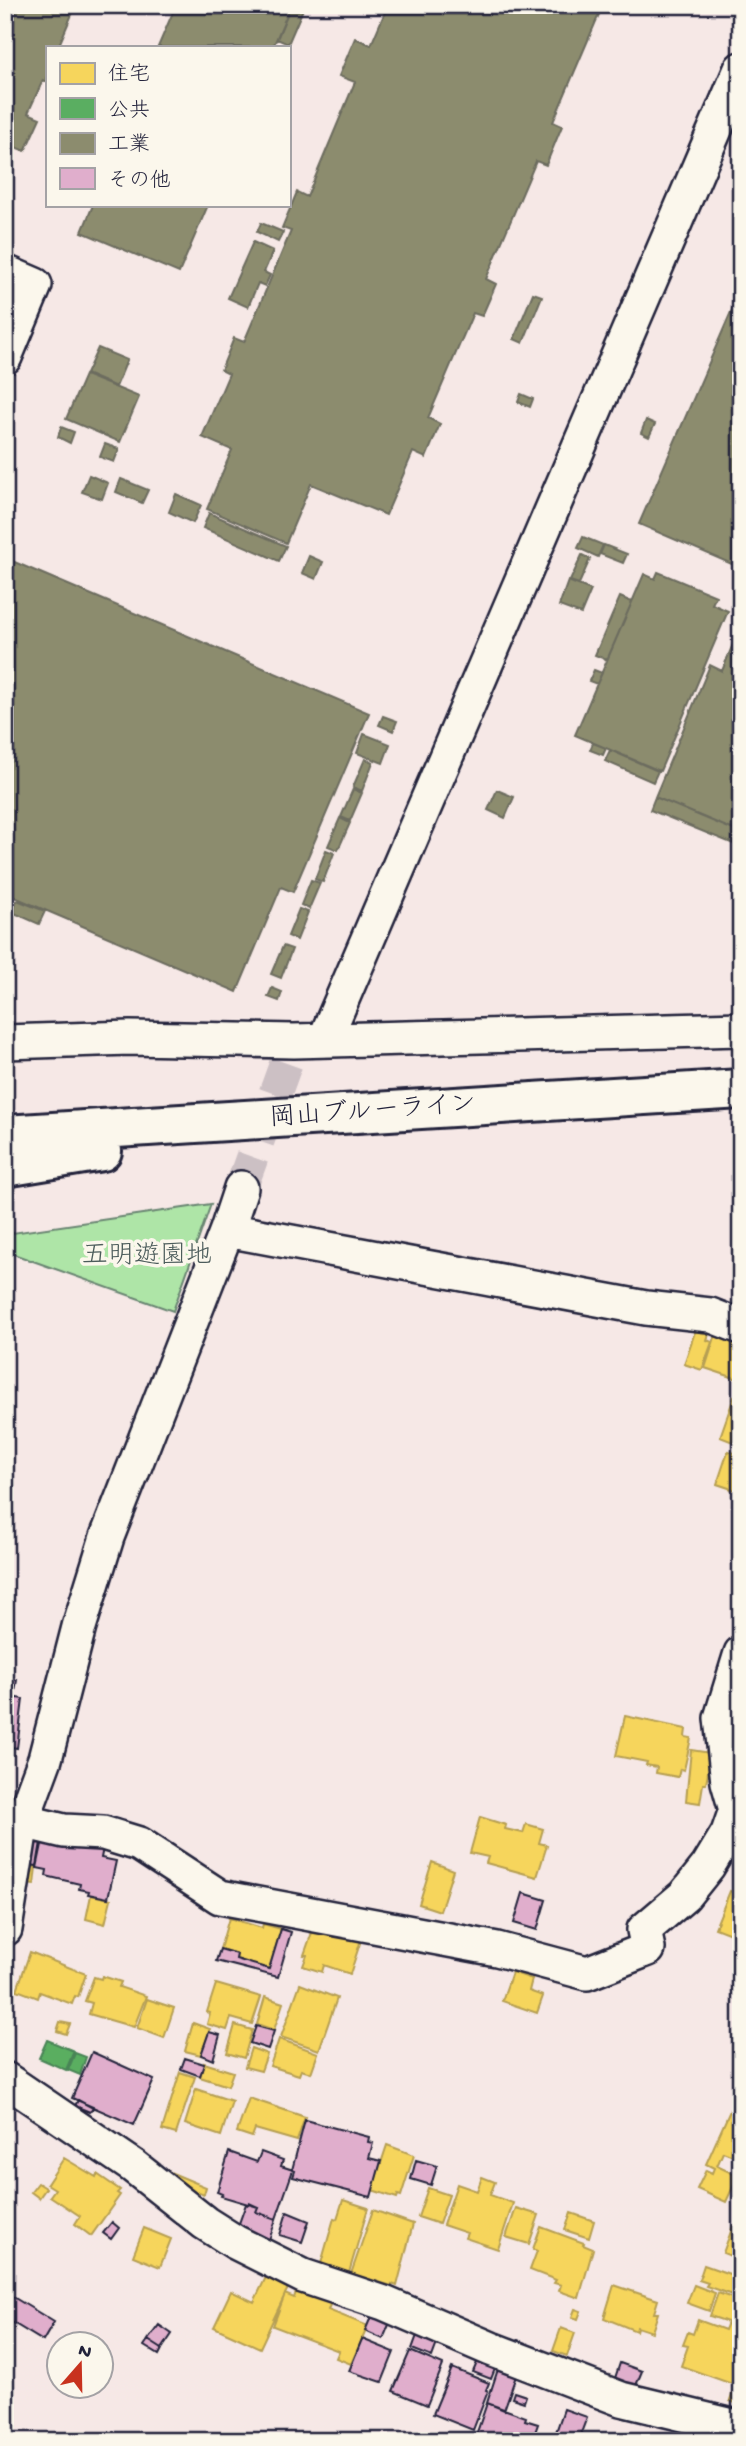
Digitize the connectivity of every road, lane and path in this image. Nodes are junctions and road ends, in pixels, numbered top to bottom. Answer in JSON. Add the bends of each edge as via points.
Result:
{"nodes":[{"id":1,"x":741,"y":69,"type":"edge"},
{"id":2,"x":5,"y":272,"type":"edge"},
{"id":3,"x":5,"y":357,"type":"edge"},
{"id":4,"x":741,"y":1029,"type":"edge"},
{"id":5,"x":325,"y":1039,"type":"junction"},
{"id":6,"x":5,"y":1042,"type":"edge"},
{"id":7,"x":741,"y":1089,"type":"edge"},
{"id":8,"x":325,"y":1116,"type":"junction"},
{"id":9,"x":5,"y":1135,"type":"edge"},
{"id":10,"x":5,"y":1167,"type":"edge"},
{"id":11,"x":241,"y":1188,"type":"tunnel mouth"},
{"id":12,"x":227,"y":1230,"type":"junction"},
{"id":13,"x":741,"y":1327,"type":"edge"},
{"id":14,"x":741,"y":1653,"type":"edge"},
{"id":15,"x":22,"y":1821,"type":"junction"},
{"id":16,"x":5,"y":1929,"type":"edge"},
{"id":17,"x":5,"y":2079,"type":"edge"},
{"id":18,"x":741,"y":2428,"type":"edge"}],
"edges":[{"from":1,"to":5,"type":"street"},
{"from":2,"to":3,"type":"street","via":[[35,285]]},
{"from":4,"to":5,"type":"street"},
{"from":5,"to":6,"type":"street"},
{"from":7,"to":8,"type":"main road","name":"岡山ブルーライン"},
{"from":8,"to":9,"type":"main road","name":"岡山ブルーライン"},
{"from":8,"to":10,"type":"main road"},
{"from":11,"to":12,"type":"street"},
{"from":12,"to":13,"type":"street","via":[[646,1308],[710,1315]]},
{"from":12,"to":15,"type":"street","via":[[107,1537]]},
{"from":14,"to":15,"type":"street","via":[[721,1718],[736,1810],[728,1833],[684,1896],[644,1930],[648,1949],[587,1973],[498,1950],[220,1898],[139,1844],[103,1833],[64,1831]]},
{"from":15,"to":16,"type":"street"},
{"from":17,"to":18,"type":"street","via":[[133,2166],[205,2224],[303,2276],[384,2303],[621,2399]]}]}
